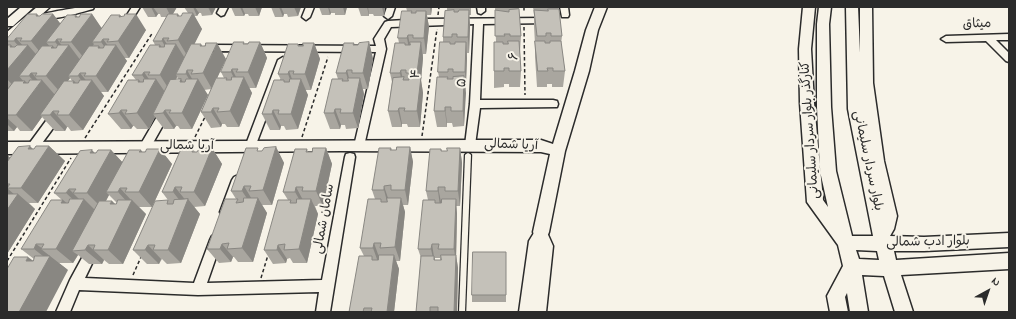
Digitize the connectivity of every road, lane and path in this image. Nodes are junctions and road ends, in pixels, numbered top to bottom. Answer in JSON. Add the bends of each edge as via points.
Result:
{"nodes":[{"id":1,"x":44,"y":7,"type":"edge"},
{"id":2,"x":90,"y":7,"type":"edge"},
{"id":3,"x":136,"y":7,"type":"edge"},
{"id":4,"x":310,"y":7,"type":"edge"},
{"id":5,"x":391,"y":7,"type":"edge"},
{"id":6,"x":439,"y":7,"type":"edge"},
{"id":7,"x":524,"y":7,"type":"edge"},
{"id":8,"x":601,"y":7,"type":"edge"},
{"id":9,"x":825,"y":7,"type":"edge"},
{"id":10,"x":852,"y":7,"type":"edge"},
{"id":11,"x":866,"y":7,"type":"edge"},
{"id":12,"x":31,"y":12,"type":"edge"},
{"id":13,"x":808,"y":14,"type":"edge"},
{"id":14,"x":388,"y":16,"type":"dead end"},
{"id":15,"x":306,"y":17,"type":"dead end"},
{"id":16,"x":129,"y":18,"type":"edge"},
{"id":17,"x":438,"y":22,"type":"junction"},
{"id":18,"x":479,"y":22,"type":"junction"},
{"id":19,"x":524,"y":22,"type":"junction"},
{"id":20,"x":549,"y":22,"type":"edge"},
{"id":21,"x":823,"y":24,"type":"junction"},
{"id":22,"x":7,"y":26,"type":"edge"},
{"id":23,"x":859,"y":30,"type":"junction"},
{"id":24,"x":153,"y":32,"type":"dead end"},
{"id":25,"x":1009,"y":37,"type":"edge"},
{"id":26,"x":989,"y":38,"type":"junction"},
{"id":27,"x":7,"y":39,"type":"edge"},
{"id":28,"x":946,"y":39,"type":"dead end"},
{"id":29,"x":288,"y":49,"type":"junction"},
{"id":30,"x":330,"y":49,"type":"junction"},
{"id":31,"x":381,"y":49,"type":"junction"},
{"id":32,"x":197,"y":53,"type":"edge"},
{"id":33,"x":1009,"y":58,"type":"edge"},
{"id":34,"x":66,"y":102,"type":"edge"},
{"id":35,"x":170,"y":103,"type":"edge"},
{"id":36,"x":807,"y":103,"type":"junction"},
{"id":37,"x":474,"y":104,"type":"junction"},
{"id":38,"x":525,"y":104,"type":"junction"},
{"id":39,"x":553,"y":104,"type":"dead end"},
{"id":40,"x":824,"y":107,"type":"junction"},
{"id":41,"x":855,"y":109,"type":"junction"},
{"id":42,"x":207,"y":112,"type":"edge"},
{"id":43,"x":870,"y":113,"type":"junction"},
{"id":44,"x":421,"y":145,"type":"junction"},
{"id":45,"x":300,"y":146,"type":"junction"},
{"id":46,"x":33,"y":147,"type":"junction"},
{"id":47,"x":191,"y":147,"type":"junction"},
{"id":48,"x":250,"y":147,"type":"junction"},
{"id":49,"x":7,"y":148,"type":"edge"},
{"id":50,"x":469,"y":150,"type":"junction"},
{"id":51,"x":558,"y":151,"type":"junction"},
{"id":52,"x":76,"y":152,"type":"junction"},
{"id":53,"x":142,"y":152,"type":"junction"},
{"id":54,"x":354,"y":152,"type":"junction"},
{"id":55,"x":7,"y":157,"type":"edge"},
{"id":56,"x":241,"y":171,"type":"edge"},
{"id":57,"x":541,"y":232,"type":"junction"},
{"id":58,"x":1009,"y":240,"type":"edge"},
{"id":59,"x":96,"y":242,"type":"edge"},
{"id":60,"x":846,"y":243,"type":"junction"},
{"id":61,"x":883,"y":244,"type":"junction"},
{"id":62,"x":924,"y":244,"type":"junction"},
{"id":63,"x":270,"y":249,"type":"edge"},
{"id":64,"x":141,"y":257,"type":"edge"},
{"id":65,"x":7,"y":261,"type":"edge"},
{"id":66,"x":1009,"y":261,"type":"edge"},
{"id":67,"x":934,"y":265,"type":"junction"},
{"id":68,"x":852,"y":267,"type":"junction"},
{"id":69,"x":889,"y":268,"type":"junction"},
{"id":70,"x":75,"y":284,"type":"junction"},
{"id":71,"x":128,"y":286,"type":"junction"},
{"id":72,"x":327,"y":286,"type":"junction"},
{"id":73,"x":259,"y":287,"type":"junction"},
{"id":74,"x":198,"y":289,"type":"junction"},
{"id":75,"x":63,"y":312,"type":"edge"},
{"id":76,"x":323,"y":312,"type":"edge"},
{"id":77,"x":462,"y":312,"type":"edge"},
{"id":78,"x":526,"y":312,"type":"edge"},
{"id":79,"x":539,"y":312,"type":"edge"},
{"id":80,"x":839,"y":312,"type":"edge"},
{"id":81,"x":859,"y":312,"type":"edge"},
{"id":82,"x":904,"y":312,"type":"edge"},
{"id":83,"x":911,"y":312,"type":"edge"}],
"edges":[{"from":1,"to":12,"type":"street"},
{"from":2,"to":12,"type":"street","via":[[55,14]]},
{"from":3,"to":16,"type":"street"},
{"from":4,"to":15,"type":"street"},
{"from":5,"to":14,"type":"street"},
{"from":6,"to":17,"type":"path","name":"۴"},
{"from":7,"to":19,"type":"path","name":"۶"},
{"from":8,"to":51,"type":"street","via":[[592,30]]},
{"from":9,"to":21,"type":"street"},
{"from":10,"to":23,"type":"street","name":"بلوار سردار سلیمانی"},
{"from":11,"to":23,"type":"street"},
{"from":12,"to":22,"type":"street"},
{"from":12,"to":27,"type":"street"},
{"from":13,"to":21,"type":"street"},
{"from":13,"to":36,"type":"street","name":"کنارگذر بلوار سردار سلیمانی","via":[[805,48]]},
{"from":17,"to":18,"type":"street"},
{"from":17,"to":31,"type":"street","via":[[388,24],[379,39]]},
{"from":17,"to":44,"type":"path","name":"۴"},
{"from":18,"to":19,"type":"street"},
{"from":18,"to":37,"type":"street","name":"۵"},
{"from":19,"to":20,"type":"street"},
{"from":19,"to":38,"type":"path","name":"۶"},
{"from":21,"to":40,"type":"street"},
{"from":23,"to":41,"type":"street","name":"بلوار سردار سلیمانی"},
{"from":23,"to":43,"type":"street"},
{"from":24,"to":52,"type":"path"},
{"from":25,"to":26,"type":"street","name":"میثاق"},
{"from":26,"to":28,"type":"street","name":"میثاق"},
{"from":26,"to":33,"type":"street"},
{"from":29,"to":30,"type":"street"},
{"from":29,"to":32,"type":"street","via":[[212,48]]},
{"from":29,"to":48,"type":"street"},
{"from":30,"to":31,"type":"street"},
{"from":30,"to":45,"type":"path"},
{"from":31,"to":54,"type":"street"},
{"from":34,"to":46,"type":"street"},
{"from":35,"to":53,"type":"street"},
{"from":36,"to":40,"type":"street"},
{"from":36,"to":60,"type":"street","name":"کنارگذر بلوار سردار سلیمانی","via":[[815,202]]},
{"from":37,"to":38,"type":"street"},
{"from":37,"to":50,"type":"street","name":"۵"},
{"from":38,"to":39,"type":"street"},
{"from":40,"to":60,"type":"street","via":[[828,171]]},
{"from":41,"to":43,"type":"street"},
{"from":41,"to":61,"type":"street","name":"بلوار سردار سلیمانی"},
{"from":42,"to":47,"type":"path"},
{"from":43,"to":61,"type":"street","via":[[876,162],[889,216]]},
{"from":44,"to":50,"type":"street","name":"آریا شمالی"},
{"from":44,"to":54,"type":"street","name":"آریا شمالی"},
{"from":45,"to":48,"type":"street","name":"آریا شمالی"},
{"from":45,"to":54,"type":"street","name":"آریا شمالی"},
{"from":46,"to":49,"type":"street","name":"آریا شمالی"},
{"from":46,"to":52,"type":"street","name":"آریا شمالی"},
{"from":47,"to":48,"type":"street","name":"آریا شمالی"},
{"from":47,"to":53,"type":"street","name":"آریا شمالی"},
{"from":50,"to":51,"type":"street","name":"آریا شمالی","via":[[541,155]]},
{"from":50,"to":54,"type":"street","name":"آریا شمالی"},
{"from":50,"to":77,"type":"lane"},
{"from":51,"to":57,"type":"street"},
{"from":52,"to":53,"type":"street","name":"آریا شمالی"},
{"from":52,"to":55,"type":"street","name":"آریا شمالی"},
{"from":52,"to":65,"type":"path"},
{"from":53,"to":54,"type":"street","name":"آریا شمالی"},
{"from":54,"to":72,"type":"street","name":"سامان شمالی"},
{"from":56,"to":74,"type":"street"},
{"from":57,"to":78,"type":"street","via":[[535,241]]},
{"from":57,"to":79,"type":"street","via":[[547,246]]},
{"from":58,"to":62,"type":"street","name":"بلوار ادب شمالی"},
{"from":59,"to":70,"type":"street"},
{"from":60,"to":61,"type":"street","name":"بلوار ادب شمالی"},
{"from":60,"to":68,"type":"street"},
{"from":61,"to":62,"type":"street","name":"بلوار ادب شمالی"},
{"from":61,"to":69,"type":"street","name":"بلوار سردار سلیمانی"},
{"from":62,"to":67,"type":"street","via":[[920,248],[920,255]]},
{"from":63,"to":73,"type":"path"},
{"from":64,"to":71,"type":"path"},
{"from":66,"to":67,"type":"street","name":"بلوار ادب شمالی"},
{"from":67,"to":69,"type":"street","name":"بلوار ادب شمالی"},
{"from":68,"to":69,"type":"street","name":"بلوار ادب شمالی"},
{"from":68,"to":80,"type":"street","via":[[836,296]]},
{"from":68,"to":81,"type":"street"},
{"from":69,"to":82,"type":"street","name":"بلوار سردار سلیمانی"},
{"from":69,"to":83,"type":"street"},
{"from":70,"to":71,"type":"street"},
{"from":70,"to":75,"type":"street"},
{"from":71,"to":74,"type":"street"},
{"from":72,"to":73,"type":"street"},
{"from":72,"to":76,"type":"street","name":"سامان شمالی"},
{"from":73,"to":74,"type":"street"}]}
